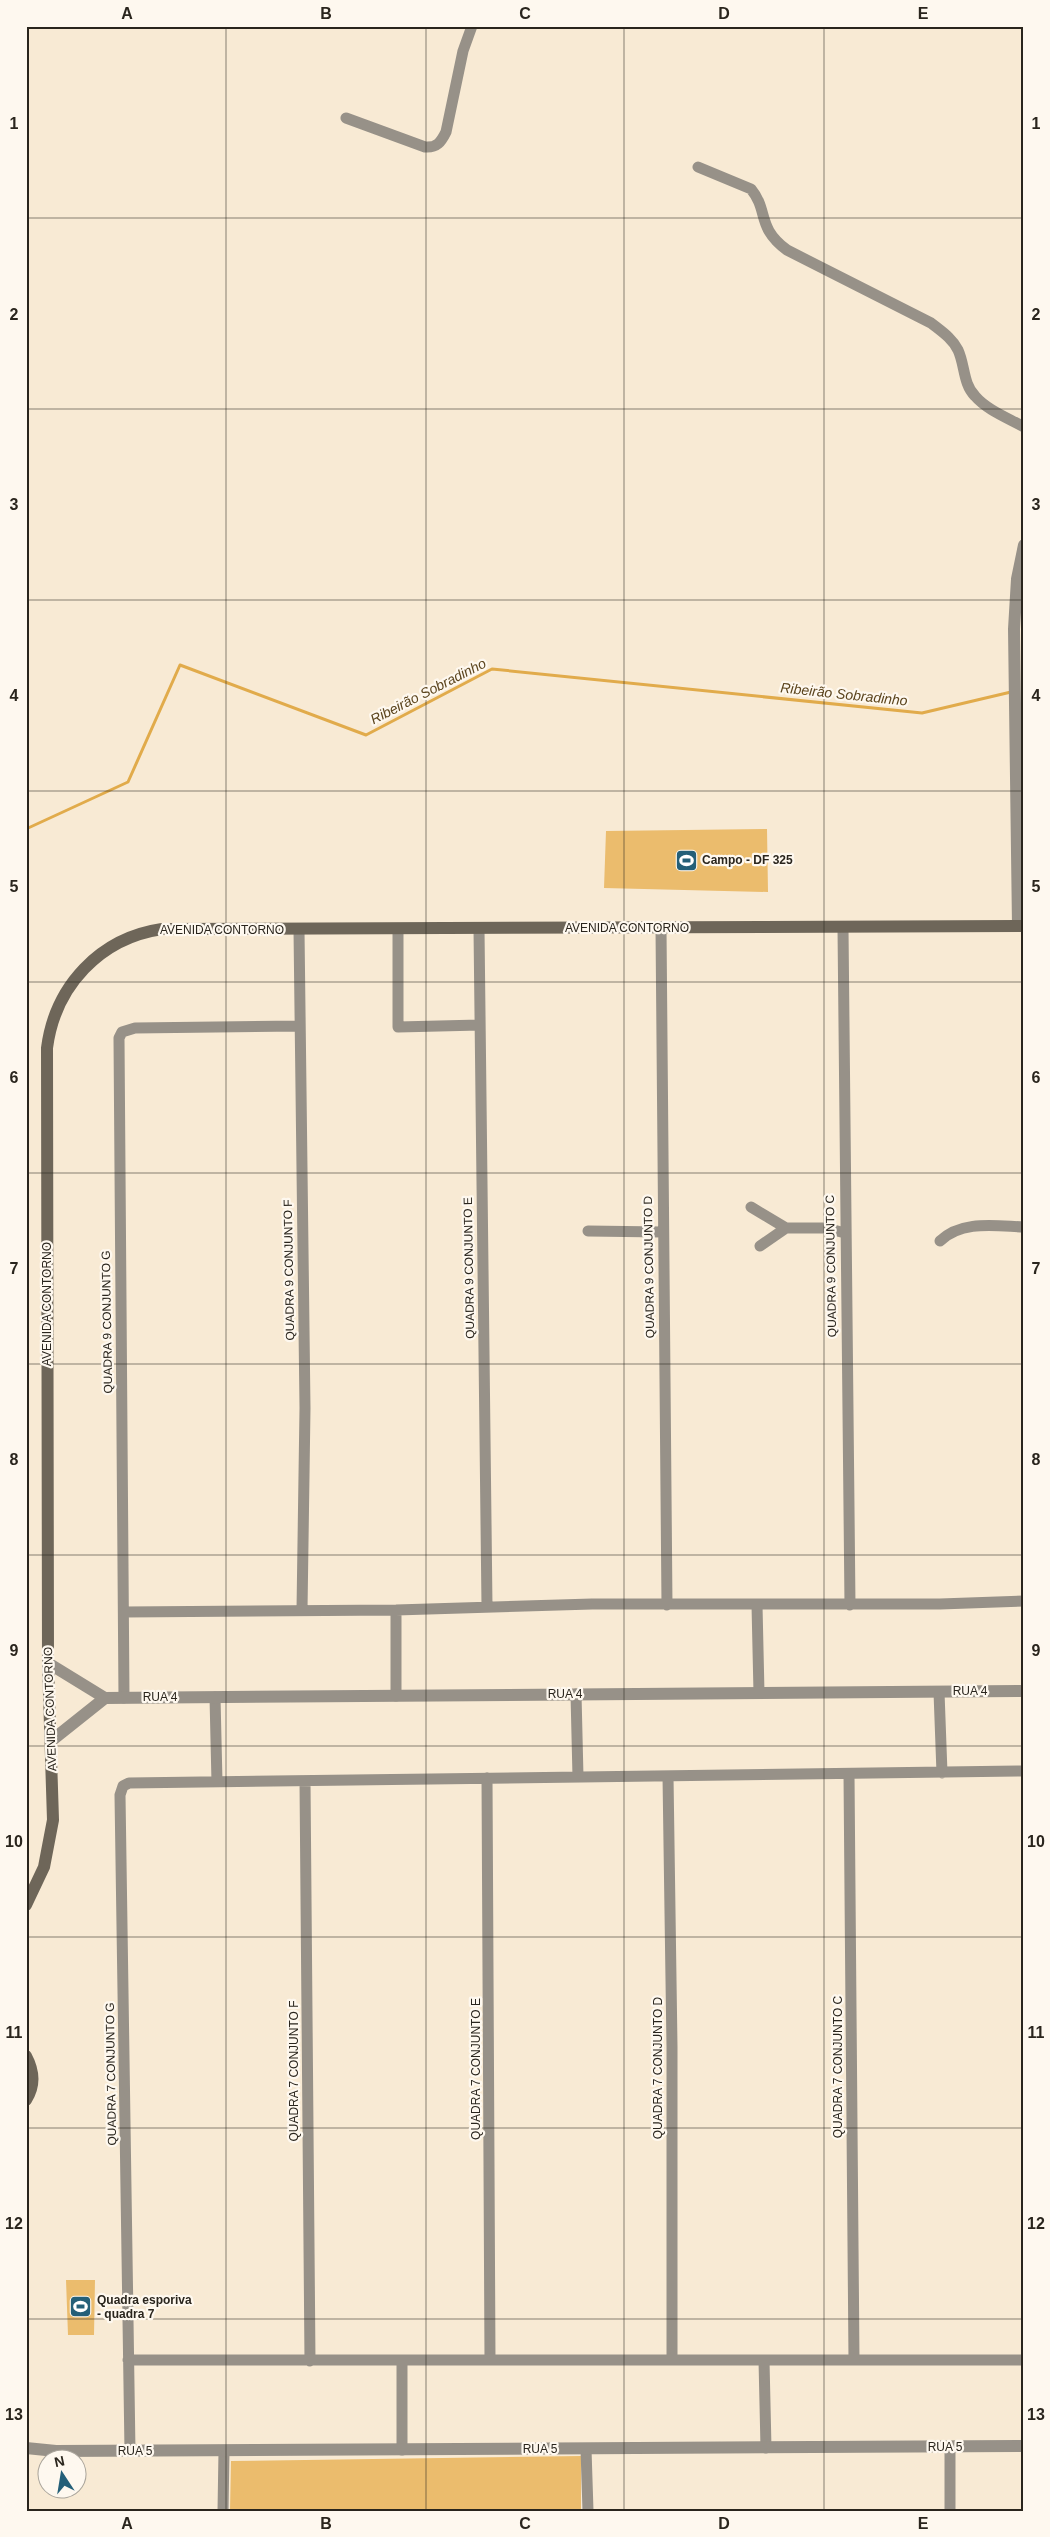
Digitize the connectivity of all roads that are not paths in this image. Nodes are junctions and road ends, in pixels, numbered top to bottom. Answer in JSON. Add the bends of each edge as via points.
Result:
{"nodes":[{"id":1,"x":472,"y":26,"type":"edge"},
{"id":2,"x":346,"y":118,"type":"dead end"},
{"id":3,"x":698,"y":167,"type":"dead end"},
{"id":4,"x":1024,"y":427,"type":"edge"},
{"id":5,"x":1024,"y":546,"type":"edge"},
{"id":6,"x":1021,"y":926,"type":"edge"},
{"id":7,"x":661,"y":928,"type":"junction"},
{"id":8,"x":843,"y":928,"type":"junction"},
{"id":9,"x":398,"y":929,"type":"junction"},
{"id":10,"x":479,"y":929,"type":"junction"},
{"id":11,"x":299,"y":930,"type":"junction"},
{"id":12,"x":480,"y":1025,"type":"junction"},
{"id":13,"x":299,"y":1026,"type":"junction"},
{"id":14,"x":751,"y":1207,"type":"dead end"},
{"id":15,"x":1024,"y":1227,"type":"edge"},
{"id":16,"x":786,"y":1228,"type":"junction"},
{"id":17,"x":588,"y":1231,"type":"dead end"},
{"id":18,"x":662,"y":1232,"type":"junction"},
{"id":19,"x":845,"y":1233,"type":"junction"},
{"id":20,"x":940,"y":1241,"type":"dead end"},
{"id":21,"x":760,"y":1246,"type":"dead end"},
{"id":22,"x":1024,"y":1601,"type":"edge"},
{"id":23,"x":850,"y":1604,"type":"junction"},
{"id":24,"x":667,"y":1605,"type":"junction"},
{"id":25,"x":757,"y":1605,"type":"junction"},
{"id":26,"x":487,"y":1606,"type":"junction"},
{"id":27,"x":302,"y":1610,"type":"junction"},
{"id":28,"x":396,"y":1610,"type":"junction"},
{"id":29,"x":125,"y":1612,"type":"junction"},
{"id":30,"x":48,"y":1663,"type":"junction"},
{"id":31,"x":1024,"y":1691,"type":"edge"},
{"id":32,"x":939,"y":1692,"type":"junction"},
{"id":33,"x":759,"y":1693,"type":"junction"},
{"id":34,"x":576,"y":1694,"type":"junction"},
{"id":35,"x":396,"y":1696,"type":"junction"},
{"id":36,"x":215,"y":1697,"type":"junction"},
{"id":37,"x":106,"y":1698,"type":"junction"},
{"id":38,"x":124,"y":1698,"type":"junction"},
{"id":39,"x":52,"y":1741,"type":"junction"},
{"id":40,"x":942,"y":1772,"type":"junction"},
{"id":41,"x":1024,"y":1772,"type":"edge"},
{"id":42,"x":849,"y":1774,"type":"junction"},
{"id":43,"x":668,"y":1776,"type":"junction"},
{"id":44,"x":578,"y":1777,"type":"junction"},
{"id":45,"x":487,"y":1778,"type":"junction"},
{"id":46,"x":305,"y":1780,"type":"junction"},
{"id":47,"x":218,"y":1782,"type":"junction"},
{"id":48,"x":26,"y":1905,"type":"edge"},
{"id":49,"x":26,"y":2056,"type":"edge"},
{"id":50,"x":26,"y":2100,"type":"edge"},
{"id":51,"x":128,"y":2360,"type":"junction"},
{"id":52,"x":490,"y":2360,"type":"junction"},
{"id":53,"x":672,"y":2360,"type":"junction"},
{"id":54,"x":764,"y":2360,"type":"junction"},
{"id":55,"x":854,"y":2360,"type":"junction"},
{"id":56,"x":1024,"y":2360,"type":"edge"},
{"id":57,"x":310,"y":2361,"type":"junction"},
{"id":58,"x":402,"y":2361,"type":"junction"},
{"id":59,"x":1024,"y":2446,"type":"edge"},
{"id":60,"x":950,"y":2447,"type":"junction"},
{"id":61,"x":26,"y":2448,"type":"edge"},
{"id":62,"x":766,"y":2448,"type":"junction"},
{"id":63,"x":586,"y":2449,"type":"junction"},
{"id":64,"x":46,"y":2450,"type":"edge"},
{"id":65,"x":402,"y":2450,"type":"junction"},
{"id":66,"x":88,"y":2451,"type":"edge"},
{"id":67,"x":130,"y":2451,"type":"junction"},
{"id":68,"x":224,"y":2451,"type":"junction"},
{"id":69,"x":223,"y":2511,"type":"edge"},
{"id":70,"x":588,"y":2511,"type":"edge"},
{"id":71,"x":950,"y":2511,"type":"edge"}],
"edges":[{"from":1,"to":2,"type":"street","via":[[464,46],[446,132],[441,142],[425,147]]},
{"from":3,"to":4,"type":"street","via":[[751,189],[768,232],[787,250],[931,323],[948,336],[958,350],[966,382],[974,396]]},
{"from":5,"to":6,"type":"street","via":[[1015,601]]},
{"from":6,"to":8,"type":"main road","name":"AVENIDA CONTORNO"},
{"from":7,"to":8,"type":"main road","name":"AVENIDA CONTORNO"},
{"from":7,"to":10,"type":"main road","name":"AVENIDA CONTORNO"},
{"from":7,"to":18,"type":"street","name":"QUADRA 9 CONJUNTO D"},
{"from":8,"to":19,"type":"street","name":"QUADRA 9 CONJUNTO C"},
{"from":9,"to":10,"type":"main road","name":"AVENIDA CONTORNO"},
{"from":9,"to":11,"type":"main road","name":"AVENIDA CONTORNO"},
{"from":9,"to":12,"type":"street","via":[[398,1027]]},
{"from":10,"to":12,"type":"street","name":"QUADRA 9 CONJUNTO E"},
{"from":11,"to":13,"type":"street","name":"QUADRA 9 CONJUNTO F"},
{"from":11,"to":30,"type":"main road","name":"AVENIDA CONTORNO","via":[[162,929],[125,938],[83,969],[66,990],[52,1019],[46,1048]]},
{"from":12,"to":26,"type":"street","name":"QUADRA 9 CONJUNTO E"},
{"from":13,"to":27,"type":"street","name":"QUADRA 9 CONJUNTO F","via":[[305,1408]]},
{"from":13,"to":29,"type":"street","name":"QUADRA 9 CONJUNTO G","via":[[135,1028],[122,1032],[118,1048]]},
{"from":14,"to":16,"type":"street"},
{"from":15,"to":20,"type":"street","via":[[969,1226]]},
{"from":16,"to":19,"type":"street","via":[[826,1228]]},
{"from":16,"to":21,"type":"street"},
{"from":17,"to":18,"type":"street"},
{"from":18,"to":24,"type":"street","name":"QUADRA 9 CONJUNTO D"},
{"from":19,"to":23,"type":"street","name":"QUADRA 9 CONJUNTO C"},
{"from":22,"to":23,"type":"street"},
{"from":23,"to":25,"type":"street"},
{"from":24,"to":25,"type":"street"},
{"from":24,"to":26,"type":"street"},
{"from":25,"to":33,"type":"street"},
{"from":26,"to":28,"type":"street"},
{"from":27,"to":28,"type":"street"},
{"from":27,"to":29,"type":"street"},
{"from":28,"to":35,"type":"street"},
{"from":29,"to":38,"type":"street","name":"QUADRA 9 CONJUNTO G"},
{"from":30,"to":37,"type":"street"},
{"from":30,"to":39,"type":"main road","name":"AVENIDA CONTORNO"},
{"from":31,"to":32,"type":"street","name":"RUA 4"},
{"from":32,"to":33,"type":"street","name":"RUA 4"},
{"from":32,"to":40,"type":"street"},
{"from":33,"to":34,"type":"street","name":"RUA 4"},
{"from":34,"to":35,"type":"street","name":"RUA 4"},
{"from":34,"to":44,"type":"street"},
{"from":35,"to":36,"type":"street","name":"RUA 4"},
{"from":36,"to":38,"type":"street","name":"RUA 4"},
{"from":36,"to":47,"type":"street"},
{"from":37,"to":38,"type":"street","name":"RUA 4"},
{"from":37,"to":39,"type":"street"},
{"from":39,"to":48,"type":"main road","name":"AVENIDA CONTORNO","via":[[51,1837],[39,1879]]},
{"from":40,"to":41,"type":"street"},
{"from":40,"to":42,"type":"street"},
{"from":42,"to":43,"type":"street"},
{"from":42,"to":55,"type":"street","name":"QUADRA 7 CONJUNTO C"},
{"from":43,"to":44,"type":"street"},
{"from":43,"to":53,"type":"street","name":"QUADRA 7 CONJUNTO D"},
{"from":44,"to":45,"type":"street"},
{"from":45,"to":46,"type":"street"},
{"from":45,"to":52,"type":"street","name":"QUADRA 7 CONJUNTO E"},
{"from":46,"to":47,"type":"street"},
{"from":46,"to":57,"type":"street","name":"QUADRA 7 CONJUNTO F"},
{"from":47,"to":51,"type":"street","name":"QUADRA 7 CONJUNTO G","via":[[129,1783],[121,1788]]},
{"from":49,"to":50,"type":"main road","via":[[33,2080]]},
{"from":51,"to":57,"type":"street"},
{"from":51,"to":67,"type":"street","name":"QUADRA 7 CONJUNTO G"},
{"from":52,"to":53,"type":"street"},
{"from":52,"to":58,"type":"street"},
{"from":53,"to":54,"type":"street"},
{"from":54,"to":55,"type":"street"},
{"from":54,"to":62,"type":"street"},
{"from":55,"to":56,"type":"street"},
{"from":57,"to":58,"type":"street"},
{"from":58,"to":65,"type":"street"},
{"from":59,"to":60,"type":"street","name":"RUA 5"},
{"from":60,"to":62,"type":"street","name":"RUA 5"},
{"from":60,"to":71,"type":"street"},
{"from":61,"to":64,"type":"street","name":"RUA 5"},
{"from":62,"to":63,"type":"street","name":"RUA 5"},
{"from":63,"to":65,"type":"street","name":"RUA 5"},
{"from":63,"to":70,"type":"street"},
{"from":65,"to":68,"type":"street","name":"RUA 5"},
{"from":66,"to":67,"type":"street","name":"RUA 5"},
{"from":67,"to":68,"type":"street","name":"RUA 5"},
{"from":68,"to":69,"type":"street"}]}
